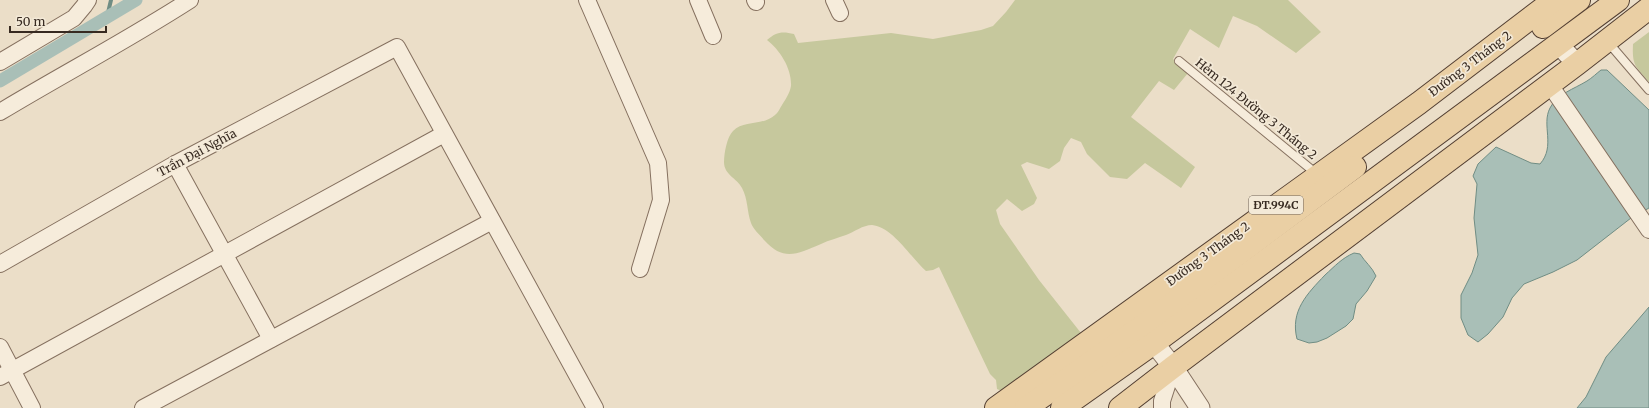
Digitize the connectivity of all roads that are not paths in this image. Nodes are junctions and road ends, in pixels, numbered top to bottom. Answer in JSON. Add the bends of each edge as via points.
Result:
{"nodes":[{"id":1,"x":88,"y":0,"type":"edge"},
{"id":2,"x":190,"y":0,"type":"edge"},
{"id":3,"x":587,"y":0,"type":"edge"},
{"id":4,"x":698,"y":0,"type":"edge"},
{"id":5,"x":1554,"y":0,"type":"edge"},
{"id":6,"x":1579,"y":0,"type":"edge"},
{"id":7,"x":1618,"y":0,"type":"edge"},
{"id":8,"x":1649,"y":8,"type":"edge"},
{"id":9,"x":714,"y":36,"type":"dead end"},
{"id":10,"x":1607,"y":41,"type":"junction"},
{"id":11,"x":1558,"y":44,"type":"junction"},
{"id":12,"x":1179,"y":61,"type":"dead end"},
{"id":13,"x":0,"y":62,"type":"edge"},
{"id":14,"x":1577,"y":64,"type":"junction"},
{"id":15,"x":1550,"y":84,"type":"junction"},
{"id":16,"x":1649,"y":90,"type":"edge"},
{"id":17,"x":0,"y":112,"type":"edge"},
{"id":18,"x":444,"y":134,"type":"junction"},
{"id":19,"x":175,"y":164,"type":"junction"},
{"id":20,"x":1318,"y":175,"type":"junction"},
{"id":21,"x":492,"y":221,"type":"junction"},
{"id":22,"x":1649,"y":230,"type":"edge"},
{"id":23,"x":225,"y":254,"type":"junction"},
{"id":24,"x":0,"y":264,"type":"edge"},
{"id":25,"x":640,"y":269,"type":"dead end"},
{"id":26,"x":1141,"y":327,"type":"junction"},
{"id":27,"x":271,"y":339,"type":"junction"},
{"id":28,"x":0,"y":347,"type":"edge"},
{"id":29,"x":1173,"y":367,"type":"junction"},
{"id":30,"x":6,"y":374,"type":"edge"},
{"id":31,"x":32,"y":408,"type":"edge"},
{"id":32,"x":143,"y":408,"type":"edge"},
{"id":33,"x":594,"y":408,"type":"edge"},
{"id":34,"x":996,"y":408,"type":"edge"},
{"id":35,"x":1026,"y":408,"type":"edge"},
{"id":36,"x":1062,"y":408,"type":"edge"},
{"id":37,"x":1120,"y":408,"type":"edge"},
{"id":38,"x":1162,"y":408,"type":"edge"},
{"id":39,"x":1200,"y":408,"type":"edge"}],
"edges":[{"from":1,"to":13,"type":"street","via":[[74,18]]},
{"from":2,"to":17,"type":"street","via":[[140,33]]},
{"from":3,"to":25,"type":"street","via":[[658,163],[661,200]]},
{"from":4,"to":9,"type":"street"},
{"from":5,"to":20,"type":"main road","name":"Đường 3 Tháng 2","number":"ĐT.994C","via":[[1419,103]]},
{"from":6,"to":26,"type":"main road","name":"Đường 3 Tháng 2","number":"ĐT.994C"},
{"from":7,"to":11,"type":"main road","name":"Đường 3 Tháng 2","number":"ĐT.994C"},
{"from":8,"to":10,"type":"main road"},
{"from":10,"to":14,"type":"main road"},
{"from":10,"to":16,"type":"lane"},
{"from":11,"to":14,"type":"street"},
{"from":11,"to":26,"type":"main road","name":"Đường 3 Tháng 2","number":"ĐT.994C"},
{"from":12,"to":20,"type":"lane","name":"Hẻm 124 Đường 3 Tháng 2"},
{"from":14,"to":15,"type":"main road"},
{"from":15,"to":22,"type":"street"},
{"from":15,"to":29,"type":"main road"},
{"from":18,"to":19,"type":"street","name":"Trần Đại Nghĩa","via":[[397,47]]},
{"from":18,"to":21,"type":"street"},
{"from":18,"to":23,"type":"street"},
{"from":19,"to":23,"type":"street"},
{"from":19,"to":24,"type":"street","name":"Trần Đại Nghĩa"},
{"from":20,"to":26,"type":"main road","name":"Đường 3 Tháng 2","number":"ĐT.994C"},
{"from":21,"to":27,"type":"street"},
{"from":21,"to":33,"type":"street"},
{"from":23,"to":27,"type":"street"},
{"from":23,"to":30,"type":"street"},
{"from":26,"to":29,"type":"street"},
{"from":26,"to":34,"type":"main road","name":"Đường 3 Tháng 2","number":"ĐT.994C"},
{"from":26,"to":35,"type":"main road","name":"Đường 3 Tháng 2","number":"ĐT.994C"},
{"from":26,"to":36,"type":"main road","name":"Đường 3 Tháng 2","number":"ĐT.994C"},
{"from":27,"to":32,"type":"street"},
{"from":28,"to":30,"type":"street"},
{"from":29,"to":37,"type":"main road"},
{"from":29,"to":38,"type":"street"},
{"from":29,"to":39,"type":"street"},
{"from":30,"to":31,"type":"street"}]}
